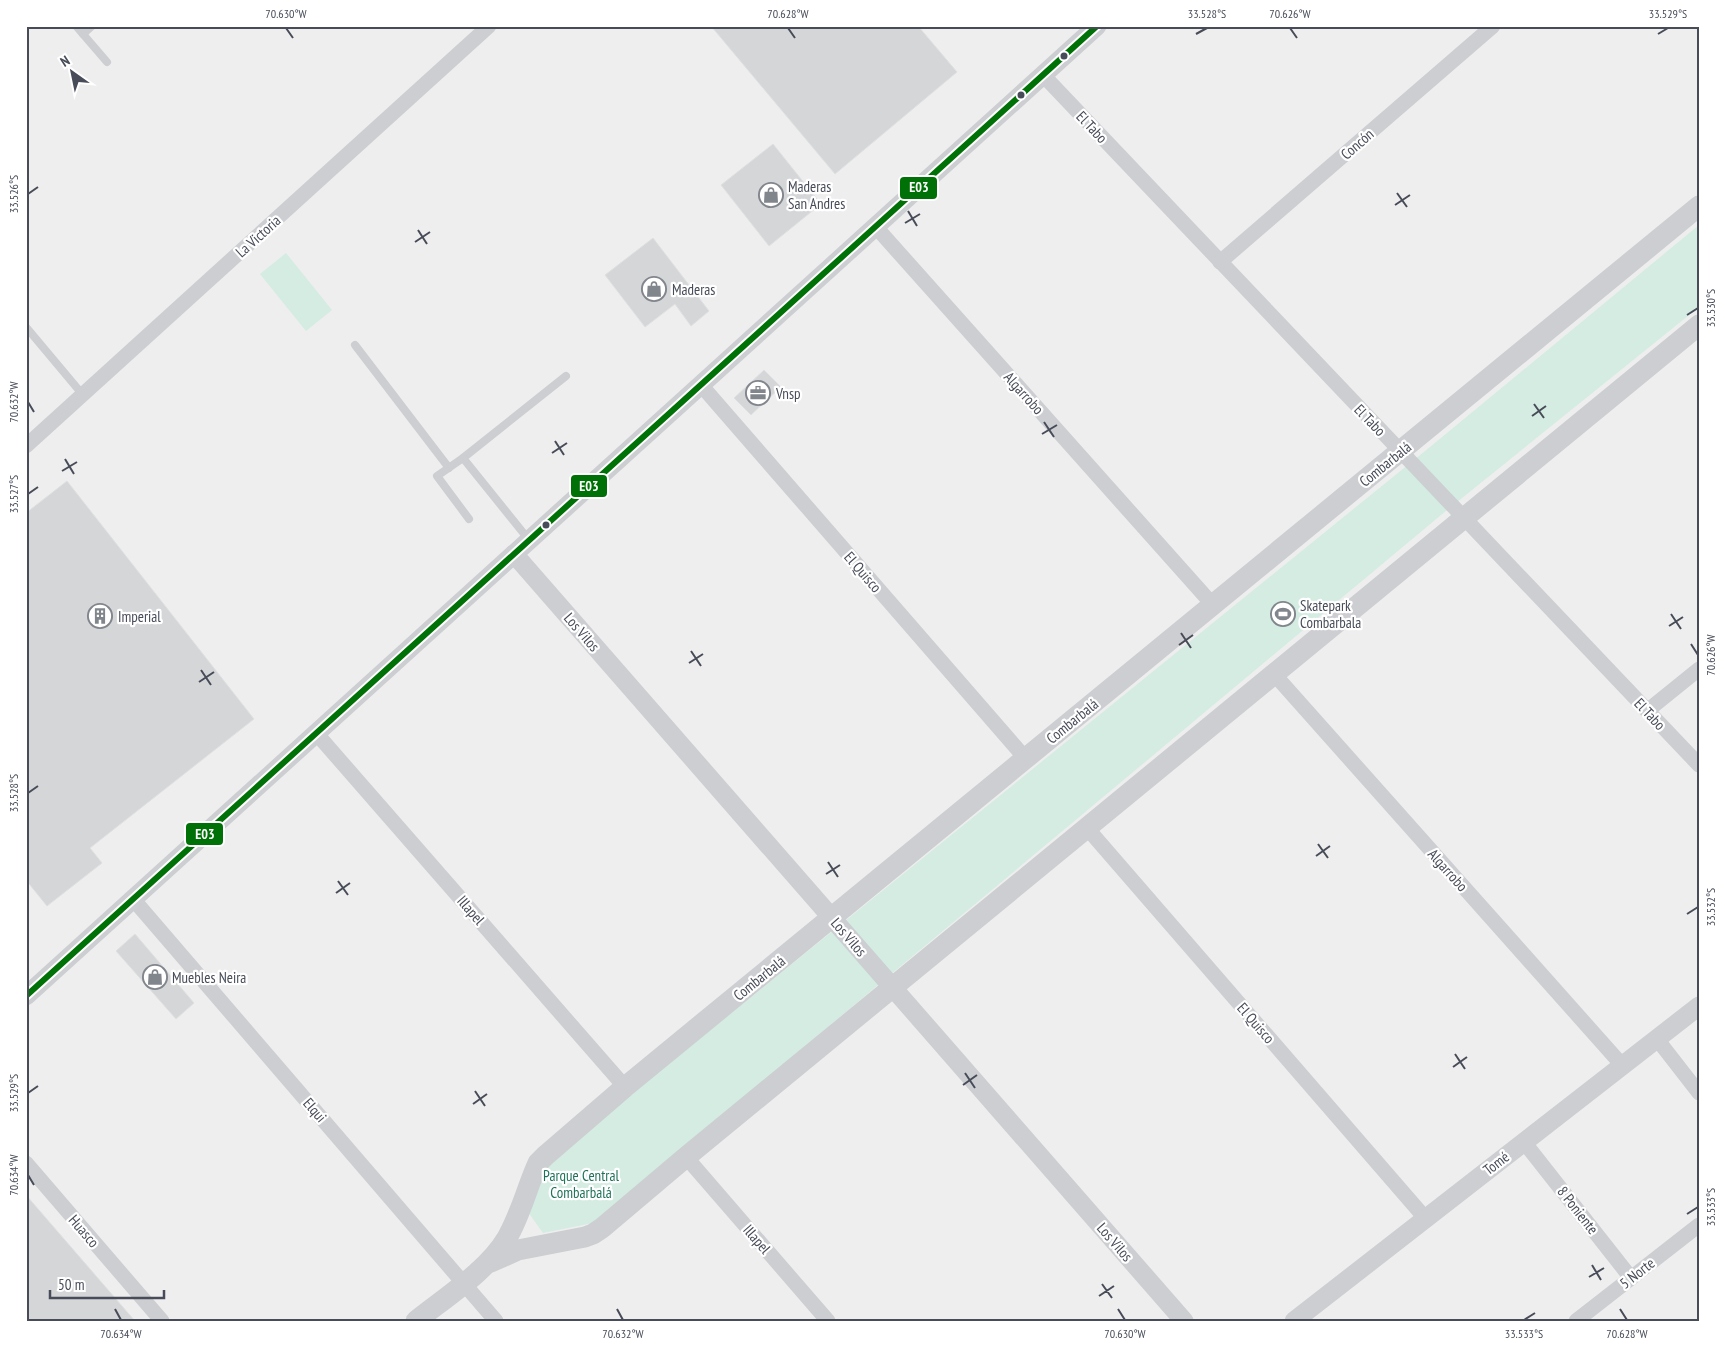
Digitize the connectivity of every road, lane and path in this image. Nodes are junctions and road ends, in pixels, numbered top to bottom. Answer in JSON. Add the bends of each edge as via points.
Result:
{"nodes":[{"id":1,"x":76,"y":26,"type":"edge"},
{"id":2,"x":92,"y":26,"type":"edge"},
{"id":3,"x":489,"y":26,"type":"edge"},
{"id":4,"x":1097,"y":26,"type":"edge"},
{"id":5,"x":1493,"y":26,"type":"edge"},
{"id":6,"x":82,"y":34,"type":"junction"},
{"id":7,"x":107,"y":62,"type":"dead end"},
{"id":8,"x":1043,"y":75,"type":"junction"},
{"id":9,"x":1699,"y":206,"type":"edge"},
{"id":10,"x":876,"y":226,"type":"junction"},
{"id":11,"x":1220,"y":262,"type":"junction"},
{"id":12,"x":1699,"y":325,"type":"edge"},
{"id":13,"x":26,"y":327,"type":"edge"},
{"id":14,"x":355,"y":345,"type":"dead end"},
{"id":15,"x":566,"y":376,"type":"dead end"},
{"id":16,"x":701,"y":385,"type":"junction"},
{"id":17,"x":83,"y":395,"type":"junction"},
{"id":18,"x":26,"y":446,"type":"edge"},
{"id":19,"x":1400,"y":452,"type":"junction"},
{"id":20,"x":463,"y":458,"type":"junction"},
{"id":21,"x":449,"y":468,"type":"junction"},
{"id":22,"x":1464,"y":518,"type":"junction"},
{"id":23,"x":470,"y":519,"type":"dead end"},
{"id":24,"x":529,"y":540,"type":"junction"},
{"id":25,"x":514,"y":554,"type":"junction"},
{"id":26,"x":1213,"y":605,"type":"junction"},
{"id":27,"x":1699,"y":669,"type":"edge"},
{"id":28,"x":1274,"y":674,"type":"junction"},
{"id":29,"x":1647,"y":711,"type":"junction"},
{"id":30,"x":316,"y":733,"type":"junction"},
{"id":31,"x":1026,"y":758,"type":"junction"},
{"id":32,"x":1699,"y":765,"type":"edge"},
{"id":33,"x":1087,"y":828,"type":"junction"},
{"id":34,"x":133,"y":899,"type":"junction"},
{"id":35,"x":832,"y":918,"type":"junction"},
{"id":36,"x":892,"y":987,"type":"junction"},
{"id":37,"x":26,"y":996,"type":"edge"},
{"id":38,"x":1699,"y":1006,"type":"edge"},
{"id":39,"x":1657,"y":1039,"type":"junction"},
{"id":40,"x":1622,"y":1066,"type":"junction"},
{"id":41,"x":625,"y":1087,"type":"junction"},
{"id":42,"x":1699,"y":1093,"type":"edge"},
{"id":43,"x":1524,"y":1142,"type":"junction"},
{"id":44,"x":686,"y":1157,"type":"junction"},
{"id":45,"x":26,"y":1163,"type":"edge"},
{"id":46,"x":520,"y":1210,"type":"junction"},
{"id":47,"x":1426,"y":1218,"type":"junction"},
{"id":48,"x":1699,"y":1225,"type":"edge"},
{"id":49,"x":550,"y":1244,"type":"junction"},
{"id":50,"x":484,"y":1266,"type":"junction"},
{"id":51,"x":1631,"y":1278,"type":"junction"},
{"id":52,"x":463,"y":1283,"type":"junction"},
{"id":53,"x":162,"y":1321,"type":"edge"},
{"id":54,"x":416,"y":1321,"type":"edge"},
{"id":55,"x":496,"y":1321,"type":"edge"},
{"id":56,"x":828,"y":1321,"type":"edge"},
{"id":57,"x":1184,"y":1321,"type":"edge"},
{"id":58,"x":1294,"y":1321,"type":"edge"},
{"id":59,"x":1576,"y":1321,"type":"edge"}],
"edges":[{"from":1,"to":6,"type":"lane"},
{"from":2,"to":6,"type":"lane"},
{"from":3,"to":17,"type":"street","name":"La Victoria"},
{"from":4,"to":8,"type":"street"},
{"from":5,"to":11,"type":"street","name":"Concón"},
{"from":6,"to":7,"type":"lane"},
{"from":8,"to":10,"type":"street"},
{"from":8,"to":11,"type":"street","name":"El Tabo"},
{"from":9,"to":19,"type":"main road","name":"Combarbalá"},
{"from":10,"to":16,"type":"street"},
{"from":10,"to":26,"type":"street","name":"Algarrobo"},
{"from":11,"to":19,"type":"street","name":"El Tabo"},
{"from":12,"to":22,"type":"main road","name":"Combarbalá"},
{"from":13,"to":17,"type":"lane"},
{"from":14,"to":21,"type":"lane"},
{"from":15,"to":20,"type":"lane"},
{"from":16,"to":24,"type":"street"},
{"from":16,"to":31,"type":"street","name":"El Quisco"},
{"from":17,"to":18,"type":"street","name":"La Victoria"},
{"from":19,"to":22,"type":"street","name":"El Tabo"},
{"from":19,"to":26,"type":"main road","name":"Combarbalá"},
{"from":20,"to":21,"type":"lane"},
{"from":20,"to":24,"type":"lane"},
{"from":21,"to":23,"type":"lane","via":[[437,476]]},
{"from":22,"to":28,"type":"main road","name":"Combarbalá"},
{"from":22,"to":29,"type":"street","name":"El Tabo"},
{"from":24,"to":25,"type":"street"},
{"from":25,"to":30,"type":"street"},
{"from":25,"to":35,"type":"street","name":"Los Vilos"},
{"from":26,"to":31,"type":"main road","name":"Combarbalá"},
{"from":27,"to":29,"type":"street"},
{"from":28,"to":33,"type":"main road","name":"Combarbalá"},
{"from":28,"to":40,"type":"street","name":"Algarrobo"},
{"from":29,"to":32,"type":"street","name":"El Tabo"},
{"from":30,"to":34,"type":"street"},
{"from":30,"to":41,"type":"street","name":"Illapel"},
{"from":31,"to":35,"type":"main road","name":"Combarbalá"},
{"from":33,"to":36,"type":"main road","name":"Combarbalá"},
{"from":33,"to":47,"type":"street","name":"El Quisco"},
{"from":34,"to":37,"type":"street"},
{"from":34,"to":52,"type":"street","name":"Elqui"},
{"from":35,"to":36,"type":"street","name":"Los Vilos"},
{"from":35,"to":41,"type":"main road","name":"Combarbalá"},
{"from":36,"to":44,"type":"main road","name":"Combarbalá"},
{"from":36,"to":57,"type":"street","name":"Los Vilos"},
{"from":38,"to":39,"type":"street","name":"Tomé"},
{"from":39,"to":40,"type":"street","name":"Tomé"},
{"from":39,"to":42,"type":"street"},
{"from":40,"to":43,"type":"street","name":"Tomé"},
{"from":41,"to":46,"type":"main road","name":"Combarbalá","via":[[538,1163]]},
{"from":43,"to":47,"type":"street","name":"Tomé"},
{"from":43,"to":51,"type":"street","name":"8 Poniente"},
{"from":44,"to":49,"type":"main road","name":"Combarbalá","via":[[602,1228],[585,1237]]},
{"from":44,"to":56,"type":"street","name":"Illapel"},
{"from":45,"to":53,"type":"street","name":"Huasco"},
{"from":46,"to":49,"type":"main road","via":[[528,1230]]},
{"from":46,"to":50,"type":"main road","name":"Combarbalá","via":[[507,1238]]},
{"from":47,"to":58,"type":"street","name":"Tomé"},
{"from":48,"to":51,"type":"street","name":"5 Norte"},
{"from":49,"to":50,"type":"main road","name":"Combarbalá","via":[[506,1254]]},
{"from":50,"to":52,"type":"main road","name":"Combarbalá"},
{"from":51,"to":59,"type":"street","name":"5 Norte"},
{"from":52,"to":54,"type":"main road","name":"Combarbalá"},
{"from":52,"to":55,"type":"street","name":"Elqui"}]}
